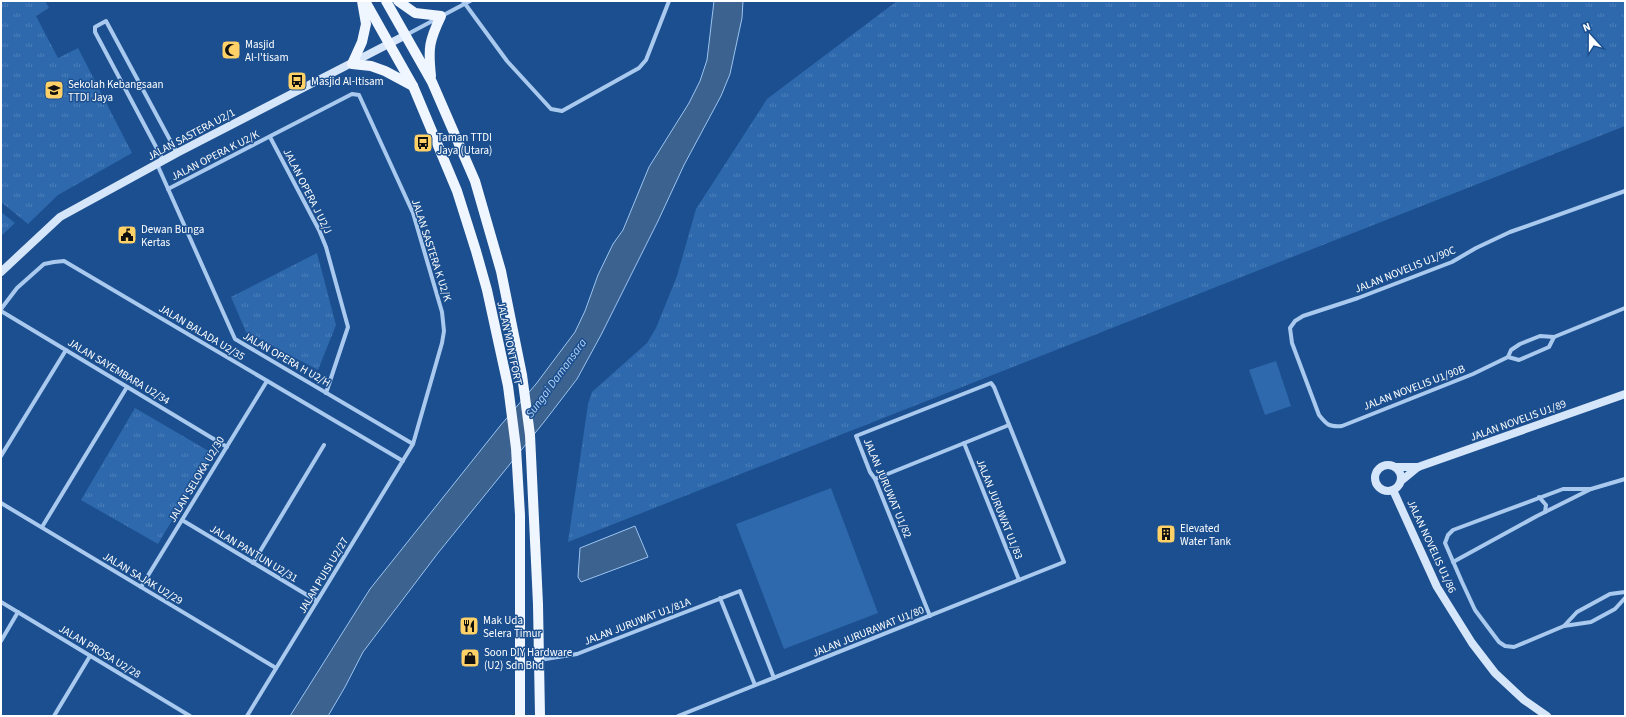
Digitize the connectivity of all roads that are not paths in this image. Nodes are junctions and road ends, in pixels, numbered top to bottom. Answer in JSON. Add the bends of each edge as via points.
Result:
{"nodes":[{"id":1,"x":362,"y":1,"type":"edge"},
{"id":2,"x":366,"y":1,"type":"edge"},
{"id":3,"x":386,"y":1,"type":"edge"},
{"id":4,"x":398,"y":1,"type":"edge"},
{"id":5,"x":470,"y":1,"type":"edge"},
{"id":6,"x":669,"y":1,"type":"edge"},
{"id":7,"x":464,"y":2,"type":"edge"},
{"id":8,"x":441,"y":16,"type":"junction"},
{"id":9,"x":406,"y":35,"type":"junction"},
{"id":10,"x":389,"y":44,"type":"junction"},
{"id":11,"x":352,"y":64,"type":"junction"},
{"id":12,"x":432,"y":82,"type":"junction"},
{"id":13,"x":413,"y":86,"type":"junction"},
{"id":14,"x":270,"y":136,"type":"junction"},
{"id":15,"x":177,"y":153,"type":"junction"},
{"id":16,"x":160,"y":162,"type":"junction"},
{"id":17,"x":168,"y":189,"type":"junction"},
{"id":18,"x":1625,"y":191,"type":"edge"},
{"id":19,"x":1,"y":272,"type":"edge"},
{"id":20,"x":1625,"y":308,"type":"edge"},
{"id":21,"x":1,"y":310,"type":"edge"},
{"id":22,"x":1554,"y":337,"type":"junction"},
{"id":23,"x":66,"y":350,"type":"junction"},
{"id":24,"x":1508,"y":358,"type":"junction"},
{"id":25,"x":267,"y":381,"type":"junction"},
{"id":26,"x":127,"y":387,"type":"junction"},
{"id":27,"x":326,"y":392,"type":"junction"},
{"id":28,"x":1625,"y":394,"type":"edge"},
{"id":29,"x":1326,"y":424,"type":"joint"},
{"id":30,"x":1010,"y":425,"type":"junction"},
{"id":31,"x":964,"y":443,"type":"junction"},
{"id":32,"x":413,"y":444,"type":"junction"},
{"id":33,"x":324,"y":445,"type":"dead end"},
{"id":34,"x":227,"y":447,"type":"junction"},
{"id":35,"x":1,"y":456,"type":"edge"},
{"id":36,"x":403,"y":461,"type":"junction"},
{"id":37,"x":1396,"y":467,"type":"junction"},
{"id":38,"x":1418,"y":467,"type":"junction"},
{"id":39,"x":1625,"y":478,"type":"edge"},
{"id":40,"x":875,"y":479,"type":"junction"},
{"id":41,"x":1401,"y":481,"type":"junction"},
{"id":42,"x":1591,"y":489,"type":"junction"},
{"id":43,"x":1393,"y":490,"type":"junction"},
{"id":44,"x":1540,"y":497,"type":"junction"},
{"id":45,"x":1,"y":503,"type":"edge"},
{"id":46,"x":1545,"y":512,"type":"junction"},
{"id":47,"x":182,"y":520,"type":"junction"},
{"id":48,"x":42,"y":527,"type":"junction"},
{"id":49,"x":1453,"y":562,"type":"junction"},
{"id":50,"x":253,"y":563,"type":"junction"},
{"id":51,"x":1019,"y":580,"type":"junction"},
{"id":52,"x":141,"y":587,"type":"junction"},
{"id":53,"x":1625,"y":592,"type":"edge"},
{"id":54,"x":720,"y":598,"type":"junction"},
{"id":55,"x":1625,"y":598,"type":"edge"},
{"id":56,"x":317,"y":601,"type":"junction"},
{"id":57,"x":1,"y":602,"type":"edge"},
{"id":58,"x":18,"y":612,"type":"junction"},
{"id":59,"x":930,"y":616,"type":"junction"},
{"id":60,"x":1564,"y":626,"type":"junction"},
{"id":61,"x":1,"y":641,"type":"edge"},
{"id":62,"x":90,"y":656,"type":"junction"},
{"id":63,"x":539,"y":660,"type":"junction"},
{"id":64,"x":276,"y":668,"type":"junction"},
{"id":65,"x":774,"y":678,"type":"junction"},
{"id":66,"x":755,"y":686,"type":"junction"},
{"id":67,"x":54,"y":716,"type":"edge"},
{"id":68,"x":190,"y":716,"type":"edge"},
{"id":69,"x":247,"y":716,"type":"edge"},
{"id":70,"x":520,"y":716,"type":"edge"},
{"id":71,"x":540,"y":716,"type":"edge"},
{"id":72,"x":678,"y":716,"type":"edge"},
{"id":73,"x":1547,"y":716,"type":"edge"}],
"edges":[{"from":1,"to":11,"type":"main road","via":[[366,24],[362,42]]},
{"from":2,"to":10,"type":"main road","name":"JALAN MONTFORT"},
{"from":3,"to":9,"type":"main road","name":"JALAN MONTFORT"},
{"from":4,"to":8,"type":"main road","via":[[415,13]]},
{"from":5,"to":7,"type":"street"},
{"from":6,"to":7,"type":"street","via":[[646,60],[639,68],[562,111],[551,109],[506,61]]},
{"from":7,"to":8,"type":"street"},
{"from":8,"to":9,"type":"street"},
{"from":8,"to":12,"type":"main road","via":[[431,36],[429,55]]},
{"from":9,"to":10,"type":"street","name":"JALAN SASTERA U2/1"},
{"from":9,"to":12,"type":"main road","name":"JALAN MONTFORT"},
{"from":10,"to":11,"type":"street","name":"JALAN SASTERA U2/1"},
{"from":10,"to":13,"type":"main road","name":"JALAN MONTFORT"},
{"from":11,"to":13,"type":"main road","via":[[378,68]]},
{"from":11,"to":15,"type":"street","name":"JALAN SASTERA U2/1"},
{"from":12,"to":63,"type":"main road","name":"JALAN MONTFORT","via":[[475,181],[501,271],[522,375],[530,435]]},
{"from":13,"to":70,"type":"main road","name":"JALAN MONTFORT","via":[[457,191],[476,251],[508,386],[516,448],[520,515]]},
{"from":14,"to":17,"type":"street","name":"JALAN OPERA K U2/K"},
{"from":14,"to":27,"type":"street","name":"JALAN OPERA J U2/J","via":[[326,247],[348,327]]},
{"from":14,"to":32,"type":"street","name":"JALAN SASTERA K U2/K","via":[[352,94],[359,95],[413,213],[442,312],[442,343]]},
{"from":15,"to":16,"type":"street","name":"JALAN SASTERA U2/1"},
{"from":15,"to":16,"type":"street","name":"JALAN OPERA H U2/H","via":[[106,21],[95,27],[95,32]]},
{"from":16,"to":17,"type":"street","name":"JALAN OPERA H U2/H"},
{"from":16,"to":19,"type":"street","name":"JALAN SASTERA U2/1","via":[[60,217]]},
{"from":17,"to":27,"type":"street","name":"JALAN OPERA H U2/H","via":[[235,339]]},
{"from":18,"to":29,"type":"street","name":"JALAN NOVELIS U1/90C","via":[[1510,232],[1452,262],[1295,321],[1290,328],[1292,343],[1319,416]]},
{"from":20,"to":22,"type":"street","name":"JALAN NOVELIS U1/90B"},
{"from":21,"to":23,"type":"street","name":"JALAN SAYEMBARA U2/34"},
{"from":21,"to":25,"type":"street","name":"JALAN BALADA U2/35","via":[[17,288],[44,264],[64,261]]},
{"from":22,"to":24,"type":"street","name":"JALAN NOVELIS U1/90B","via":[[1540,336],[1520,344],[1511,350]]},
{"from":22,"to":24,"type":"street","name":"JALAN NOVELIS U1/90B","via":[[1549,347],[1519,360]]},
{"from":23,"to":26,"type":"street","name":"JALAN SAYEMBARA U2/34"},
{"from":23,"to":35,"type":"street"},
{"from":24,"to":29,"type":"street","name":"JALAN NOVELIS U1/90B","via":[[1342,426],[1332,427]]},
{"from":25,"to":34,"type":"street","name":"JALAN SELOKA U2/30"},
{"from":25,"to":36,"type":"street","name":"JALAN BALADA U2/35"},
{"from":26,"to":34,"type":"street","name":"JALAN SAYEMBARA U2/34"},
{"from":26,"to":48,"type":"street"},
{"from":27,"to":32,"type":"street","name":"JALAN OPERA H U2/H"},
{"from":28,"to":38,"type":"street","name":"JALAN NOVELIS U1/89"},
{"from":30,"to":31,"type":"street"},
{"from":30,"to":40,"type":"street","name":"JALAN JURUWAT U1/82","via":[[991,383],[856,436]]},
{"from":30,"to":51,"type":"street","name":"JALAN JURURAWAT U1/80","via":[[1064,562]]},
{"from":31,"to":40,"type":"street"},
{"from":31,"to":51,"type":"street","name":"JALAN JURUWAT U1/83"},
{"from":32,"to":36,"type":"street","name":"JALAN PUISI U2/27"},
{"from":33,"to":50,"type":"street"},
{"from":34,"to":47,"type":"street","name":"JALAN SELOKA U2/30"},
{"from":36,"to":56,"type":"street","name":"JALAN PUISI U2/27"},
{"from":37,"to":38,"type":"street","name":"JALAN NOVELIS U1/89"},
{"from":37,"to":41,"type":"street"},
{"from":37,"to":43,"type":"street","via":[[1384,466],[1376,475],[1377,483],[1382,489]]},
{"from":38,"to":41,"type":"street","name":"JALAN NOVELIS U1/89"},
{"from":39,"to":42,"type":"street"},
{"from":40,"to":59,"type":"street","name":"JALAN JURUWAT U1/82"},
{"from":41,"to":43,"type":"street"},
{"from":42,"to":44,"type":"street","via":[[1563,489]]},
{"from":42,"to":46,"type":"street"},
{"from":43,"to":73,"type":"street","name":"JALAN NOVELIS U1/86","via":[[1437,587],[1472,643],[1495,673],[1524,700]]},
{"from":44,"to":46,"type":"street","via":[[1546,505]]},
{"from":44,"to":49,"type":"street","via":[[1453,530],[1445,543]]},
{"from":45,"to":48,"type":"street","name":"JALAN SAJAK U2/29"},
{"from":46,"to":49,"type":"street"},
{"from":47,"to":50,"type":"street","name":"JALAN PANTUN U2/31"},
{"from":47,"to":52,"type":"street","name":"JALAN SELOKA U2/30"},
{"from":48,"to":52,"type":"street","name":"JALAN SAJAK U2/29"},
{"from":49,"to":60,"type":"street","via":[[1475,610],[1499,642],[1505,646],[1514,647]]},
{"from":50,"to":56,"type":"street","name":"JALAN PANTUN U2/31"},
{"from":51,"to":59,"type":"street","name":"JALAN JURURAWAT U1/80"},
{"from":52,"to":64,"type":"street","name":"JALAN SAJAK U2/29"},
{"from":53,"to":60,"type":"street","via":[[1610,594],[1578,612]]},
{"from":54,"to":63,"type":"street","name":"JALAN JURUWAT U1/81A","via":[[577,654]]},
{"from":54,"to":65,"type":"street","name":"JALAN JURUWAT U1/81A","via":[[740,591]]},
{"from":54,"to":66,"type":"street"},
{"from":55,"to":60,"type":"street","via":[[1616,609],[1591,622]]},
{"from":56,"to":64,"type":"street","name":"JALAN PUISI U2/27"},
{"from":57,"to":58,"type":"street","name":"JALAN PROSA U2/28"},
{"from":58,"to":61,"type":"street"},
{"from":58,"to":62,"type":"street","name":"JALAN PROSA U2/28"},
{"from":59,"to":65,"type":"street","name":"JALAN JURURAWAT U1/80"},
{"from":62,"to":67,"type":"street"},
{"from":62,"to":68,"type":"street","name":"JALAN PROSA U2/28"},
{"from":63,"to":71,"type":"main road","name":"JALAN MONTFORT"},
{"from":64,"to":69,"type":"street","name":"JALAN PUISI U2/27"},
{"from":65,"to":66,"type":"street","name":"JALAN JURURAWAT U1/80"},
{"from":66,"to":72,"type":"street","name":"JALAN JURURAWAT U1/80"}]}
